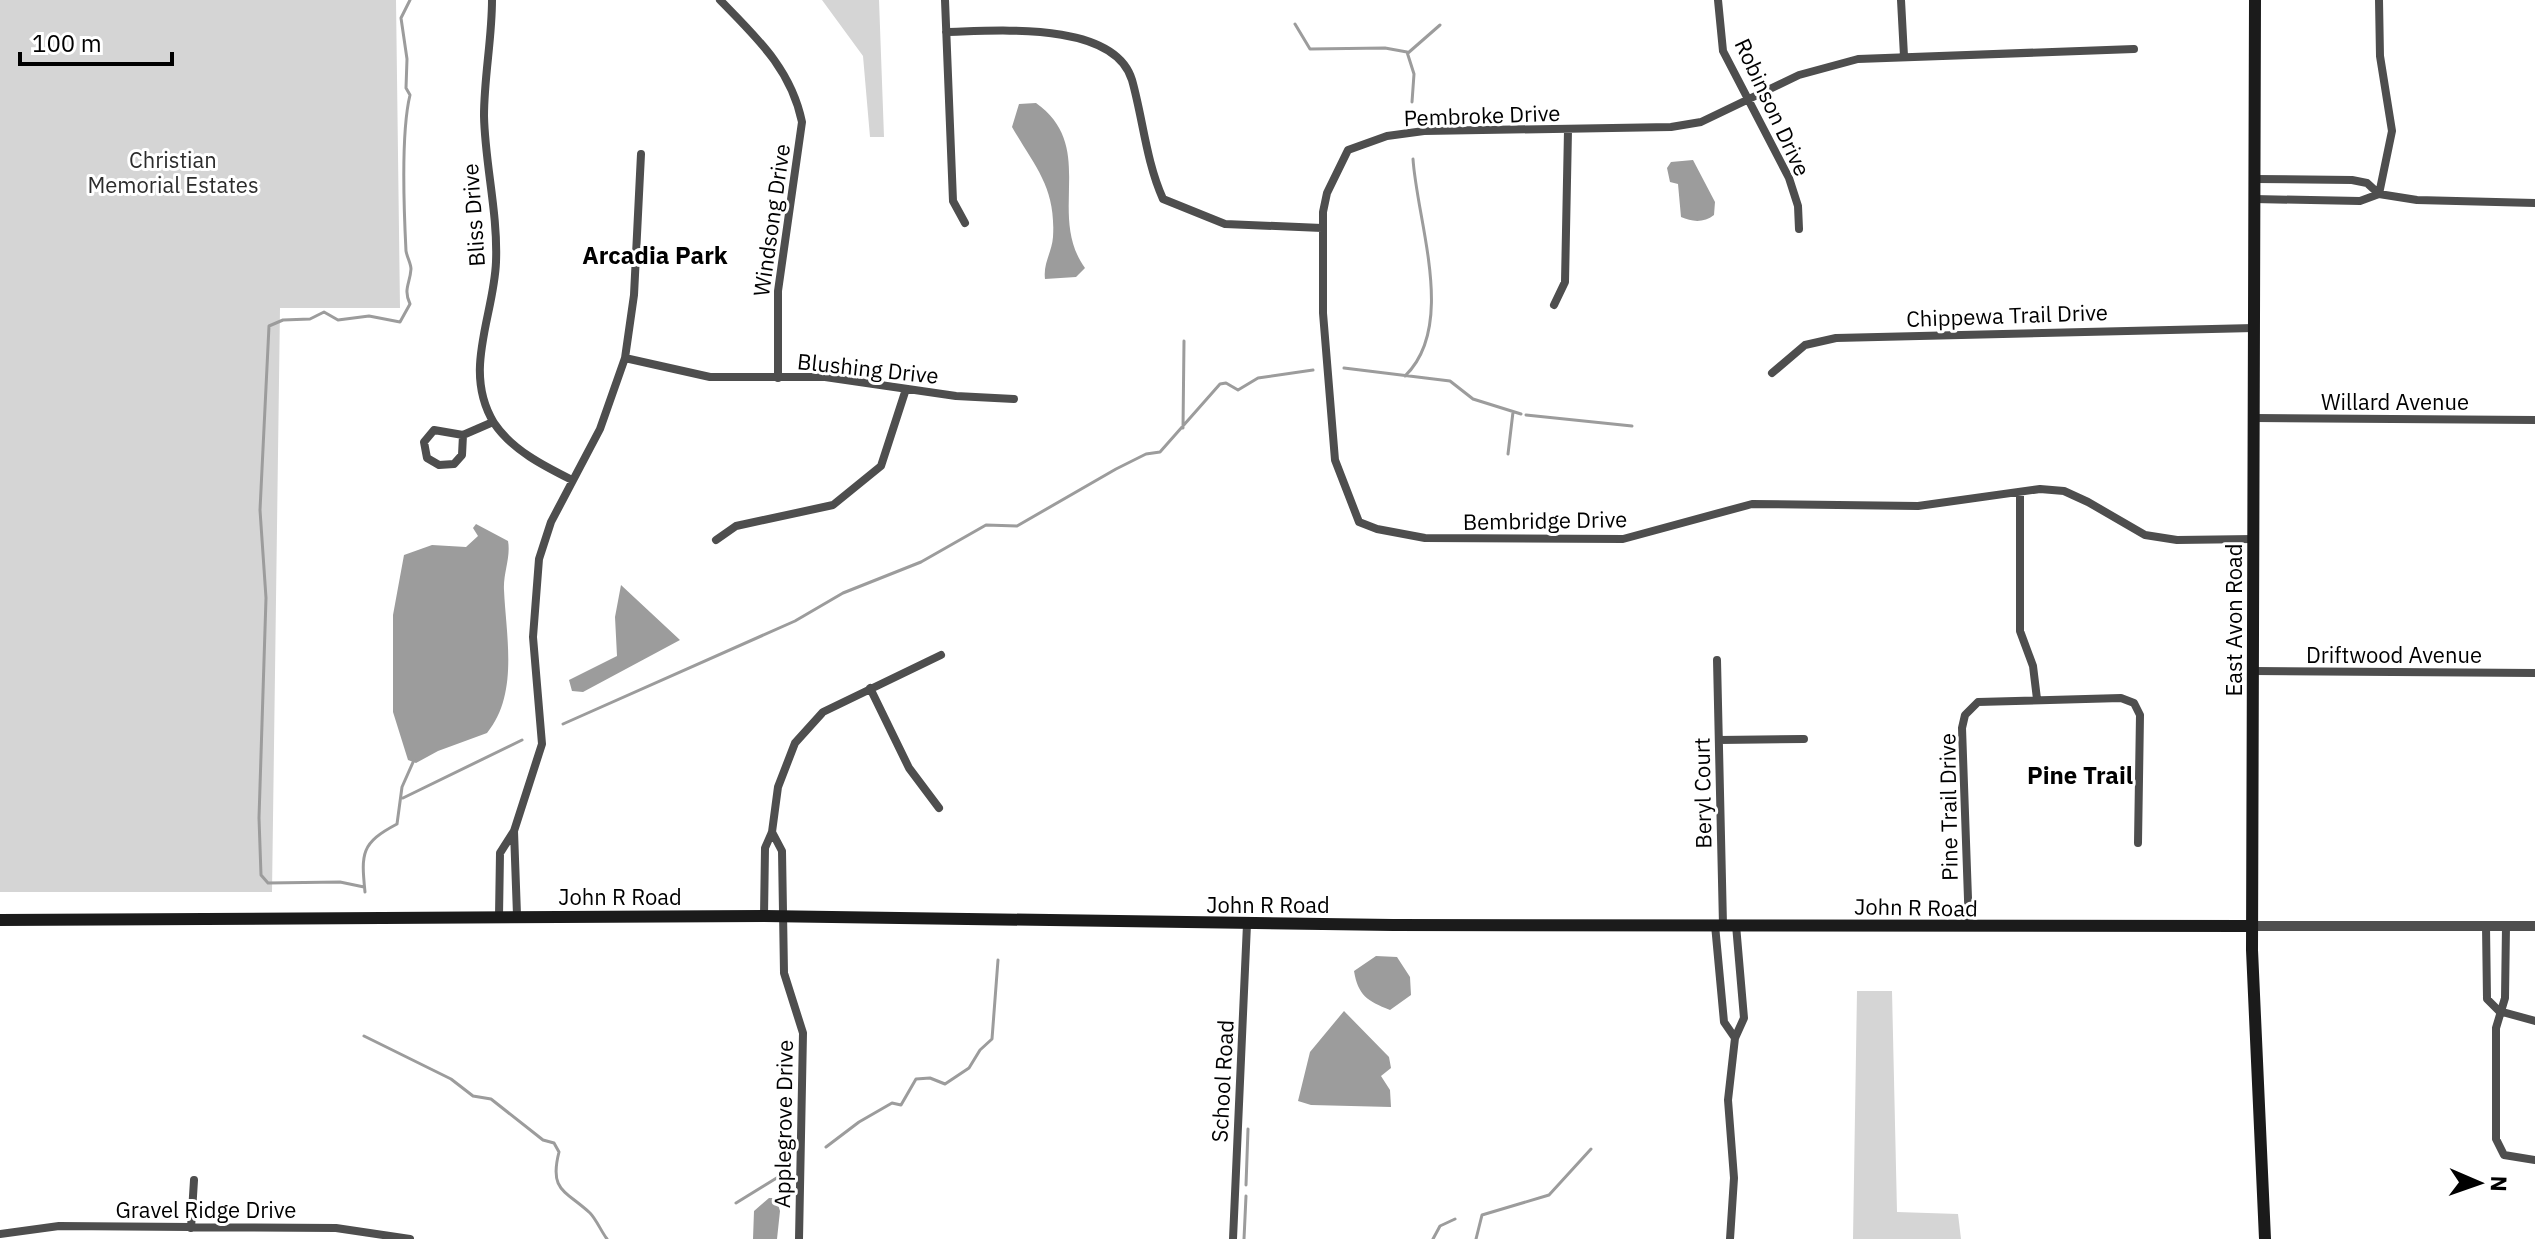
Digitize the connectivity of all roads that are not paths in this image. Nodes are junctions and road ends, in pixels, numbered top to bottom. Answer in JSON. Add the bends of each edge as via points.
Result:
{"nodes":[{"id":1,"x":492,"y":0,"type":"edge"},
{"id":2,"x":720,"y":0,"type":"edge"},
{"id":3,"x":945,"y":0,"type":"edge"},
{"id":4,"x":1718,"y":0,"type":"edge"},
{"id":5,"x":1901,"y":0,"type":"edge"},
{"id":6,"x":2255,"y":0,"type":"edge"},
{"id":7,"x":2379,"y":0,"type":"edge"},
{"id":8,"x":946,"y":32,"type":"junction"},
{"id":9,"x":2134,"y":49,"type":"dead end"},
{"id":10,"x":1904,"y":56,"type":"junction"},
{"id":11,"x":1749,"y":101,"type":"junction"},
{"id":12,"x":1568,"y":130,"type":"junction"},
{"id":13,"x":641,"y":154,"type":"dead end"},
{"id":14,"x":2254,"y":179,"type":"junction"},
{"id":15,"x":2379,"y":194,"type":"junction"},
{"id":16,"x":2254,"y":199,"type":"junction"},
{"id":17,"x":2535,"y":203,"type":"edge"},
{"id":18,"x":965,"y":223,"type":"dead end"},
{"id":19,"x":1322,"y":228,"type":"junction"},
{"id":20,"x":1799,"y":229,"type":"dead end"},
{"id":21,"x":1554,"y":305,"type":"dead end"},
{"id":22,"x":2254,"y":328,"type":"junction"},
{"id":23,"x":625,"y":358,"type":"junction"},
{"id":24,"x":1772,"y":373,"type":"dead end"},
{"id":25,"x":778,"y":378,"type":"junction"},
{"id":26,"x":906,"y":389,"type":"junction"},
{"id":27,"x":1014,"y":399,"type":"dead end"},
{"id":28,"x":2254,"y":418,"type":"junction"},
{"id":29,"x":2535,"y":420,"type":"edge"},
{"id":30,"x":493,"y":422,"type":"junction"},
{"id":31,"x":463,"y":435,"type":"junction"},
{"id":32,"x":572,"y":480,"type":"junction"},
{"id":33,"x":2020,"y":492,"type":"junction"},
{"id":34,"x":2254,"y":539,"type":"junction"},
{"id":35,"x":716,"y":540,"type":"dead end"},
{"id":36,"x":941,"y":655,"type":"dead end"},
{"id":37,"x":1717,"y":660,"type":"dead end"},
{"id":38,"x":2253,"y":671,"type":"junction"},
{"id":39,"x":2535,"y":673,"type":"edge"},
{"id":40,"x":870,"y":688,"type":"junction"},
{"id":41,"x":2037,"y":699,"type":"junction"},
{"id":42,"x":1804,"y":739,"type":"dead end"},
{"id":43,"x":1719,"y":740,"type":"junction"},
{"id":44,"x":939,"y":808,"type":"dead end"},
{"id":45,"x":514,"y":831,"type":"junction"},
{"id":46,"x":772,"y":832,"type":"junction"},
{"id":47,"x":2138,"y":843,"type":"dead end"},
{"id":48,"x":517,"y":915,"type":"junction"},
{"id":49,"x":499,"y":916,"type":"junction"},
{"id":50,"x":764,"y":916,"type":"junction"},
{"id":51,"x":783,"y":916,"type":"junction"},
{"id":52,"x":0,"y":920,"type":"edge"},
{"id":53,"x":1247,"y":924,"type":"junction"},
{"id":54,"x":1724,"y":925,"type":"junction"},
{"id":55,"x":2252,"y":926,"type":"junction"},
{"id":56,"x":2486,"y":926,"type":"junction"},
{"id":57,"x":2506,"y":926,"type":"junction"},
{"id":58,"x":2535,"y":926,"type":"edge"},
{"id":59,"x":1969,"y":928,"type":"junction"},
{"id":60,"x":2499,"y":1011,"type":"junction"},
{"id":61,"x":2535,"y":1021,"type":"edge"},
{"id":62,"x":1735,"y":1038,"type":"junction"},
{"id":63,"x":2535,"y":1160,"type":"edge"},
{"id":64,"x":194,"y":1180,"type":"dead end"},
{"id":65,"x":191,"y":1228,"type":"junction"},
{"id":66,"x":0,"y":1234,"type":"edge"},
{"id":67,"x":410,"y":1239,"type":"edge"},
{"id":68,"x":799,"y":1239,"type":"edge"},
{"id":69,"x":1233,"y":1239,"type":"edge"},
{"id":70,"x":1730,"y":1239,"type":"edge"},
{"id":71,"x":2265,"y":1239,"type":"edge"}],
"edges":[{"from":1,"to":30,"type":"street","name":"Bliss Drive","via":[[484,117],[496,258],[479,360]]},
{"from":2,"to":25,"type":"street","name":"Windsong Drive","via":[[784,69],[802,122],[778,291]]},
{"from":3,"to":8,"type":"street"},
{"from":4,"to":11,"type":"street","name":"Robinson Drive","via":[[1723,51]]},
{"from":5,"to":10,"type":"street"},
{"from":6,"to":14,"type":"main road","name":"East Avon Road"},
{"from":7,"to":15,"type":"street","via":[[2380,56],[2392,131]]},
{"from":8,"to":18,"type":"street","via":[[953,201]]},
{"from":8,"to":19,"type":"street","via":[[1053,32],[1108,51],[1124,63],[1132,79],[1163,199],[1225,224]]},
{"from":9,"to":10,"type":"street","name":"Pembroke Drive"},
{"from":10,"to":11,"type":"street","name":"Pembroke Drive","via":[[1833,63]]},
{"from":11,"to":12,"type":"street","name":"Pembroke Drive","via":[[1701,122],[1671,127]]},
{"from":11,"to":20,"type":"street","name":"Robinson Drive","via":[[1789,178]]},
{"from":12,"to":19,"type":"street","name":"Pembroke Drive","via":[[1424,131],[1367,142],[1348,150],[1338,167],[1327,193]]},
{"from":12,"to":21,"type":"street","via":[[1565,282]]},
{"from":13,"to":23,"type":"street","via":[[634,295]]},
{"from":14,"to":15,"type":"street","via":[[2352,180],[2367,183]]},
{"from":14,"to":16,"type":"main road","name":"East Avon Road"},
{"from":15,"to":16,"type":"street","via":[[2360,201]]},
{"from":15,"to":17,"type":"street"},
{"from":16,"to":22,"type":"main road","name":"East Avon Road"},
{"from":19,"to":33,"type":"street","name":"Bembridge Drive","via":[[1335,460],[1359,522],[1377,529],[1425,538],[1623,539],[1752,504],[1918,506]]},
{"from":22,"to":24,"type":"street","name":"Chippewa Trail Drive","via":[[1836,338],[1805,345]]},
{"from":22,"to":28,"type":"main road","name":"East Avon Road"},
{"from":23,"to":25,"type":"street","name":"Blushing Drive","via":[[710,377]]},
{"from":23,"to":32,"type":"street","via":[[600,429]]},
{"from":25,"to":26,"type":"street","name":"Blushing Drive","via":[[825,377]]},
{"from":26,"to":27,"type":"street","name":"Blushing Drive"},
{"from":26,"to":35,"type":"street","via":[[881,466],[833,505],[736,526]]},
{"from":28,"to":29,"type":"street","name":"Willard Avenue"},
{"from":28,"to":34,"type":"main road","name":"East Avon Road"},
{"from":30,"to":31,"type":"street"},
{"from":30,"to":32,"type":"street","name":"Bliss Drive","via":[[537,462]]},
{"from":31,"to":31,"type":"street","via":[[434,430],[424,442],[427,458],[439,465],[454,464],[462,455]]},
{"from":32,"to":45,"type":"street","via":[[539,559],[533,637],[542,744]]},
{"from":33,"to":34,"type":"street","name":"Bembridge Drive","via":[[2064,491],[2145,535]]},
{"from":33,"to":41,"type":"street","via":[[2020,631],[2033,666]]},
{"from":34,"to":38,"type":"main road","name":"East Avon Road"},
{"from":36,"to":40,"type":"street"},
{"from":37,"to":43,"type":"street","name":"Beryl Court"},
{"from":38,"to":39,"type":"street","name":"Driftwood Avenue"},
{"from":38,"to":55,"type":"main road","name":"East Avon Road"},
{"from":40,"to":44,"type":"street","via":[[909,768]]},
{"from":40,"to":46,"type":"street","via":[[823,712],[795,743],[778,787]]},
{"from":41,"to":47,"type":"street","name":"Pine Trail Drive","via":[[2121,698],[2134,703],[2140,715]]},
{"from":41,"to":59,"type":"street","name":"Pine Trail Drive","via":[[1978,702],[1965,715]]},
{"from":42,"to":43,"type":"street"},
{"from":43,"to":54,"type":"street","name":"Beryl Court"},
{"from":45,"to":48,"type":"street"},
{"from":45,"to":49,"type":"street","via":[[500,853]]},
{"from":46,"to":50,"type":"street","via":[[765,848]]},
{"from":46,"to":51,"type":"street","name":"Applegrove Drive","via":[[782,851]]},
{"from":48,"to":49,"type":"main road","name":"John R Road"},
{"from":48,"to":50,"type":"main road","name":"John R Road"},
{"from":49,"to":52,"type":"main road","name":"John R Road"},
{"from":50,"to":51,"type":"main road","name":"John R Road"},
{"from":51,"to":53,"type":"main road","name":"John R Road"},
{"from":51,"to":68,"type":"street","name":"Applegrove Drive","via":[[784,973],[803,1033]]},
{"from":53,"to":54,"type":"main road","name":"John R Road"},
{"from":53,"to":69,"type":"street","name":"School Road"},
{"from":54,"to":59,"type":"main road","name":"John R Road"},
{"from":54,"to":62,"type":"street","via":[[1724,1022]]},
{"from":54,"to":62,"type":"street","via":[[1744,1018]]},
{"from":55,"to":56,"type":"street","name":"John R Road"},
{"from":55,"to":59,"type":"main road","name":"John R Road"},
{"from":55,"to":71,"type":"main road","name":"East Avon Road"},
{"from":56,"to":57,"type":"street","name":"John R Road"},
{"from":56,"to":60,"type":"street","via":[[2487,999]]},
{"from":57,"to":58,"type":"street","name":"John R Road"},
{"from":57,"to":60,"type":"street","via":[[2505,998]]},
{"from":60,"to":61,"type":"street"},
{"from":60,"to":63,"type":"street","via":[[2496,1139],[2504,1155]]},
{"from":62,"to":70,"type":"street","via":[[1728,1122],[1734,1178]]},
{"from":64,"to":65,"type":"street"},
{"from":65,"to":66,"type":"street","name":"Gravel Ridge Drive","via":[[59,1226]]},
{"from":65,"to":67,"type":"street","name":"Gravel Ridge Drive","via":[[336,1228]]}]}
